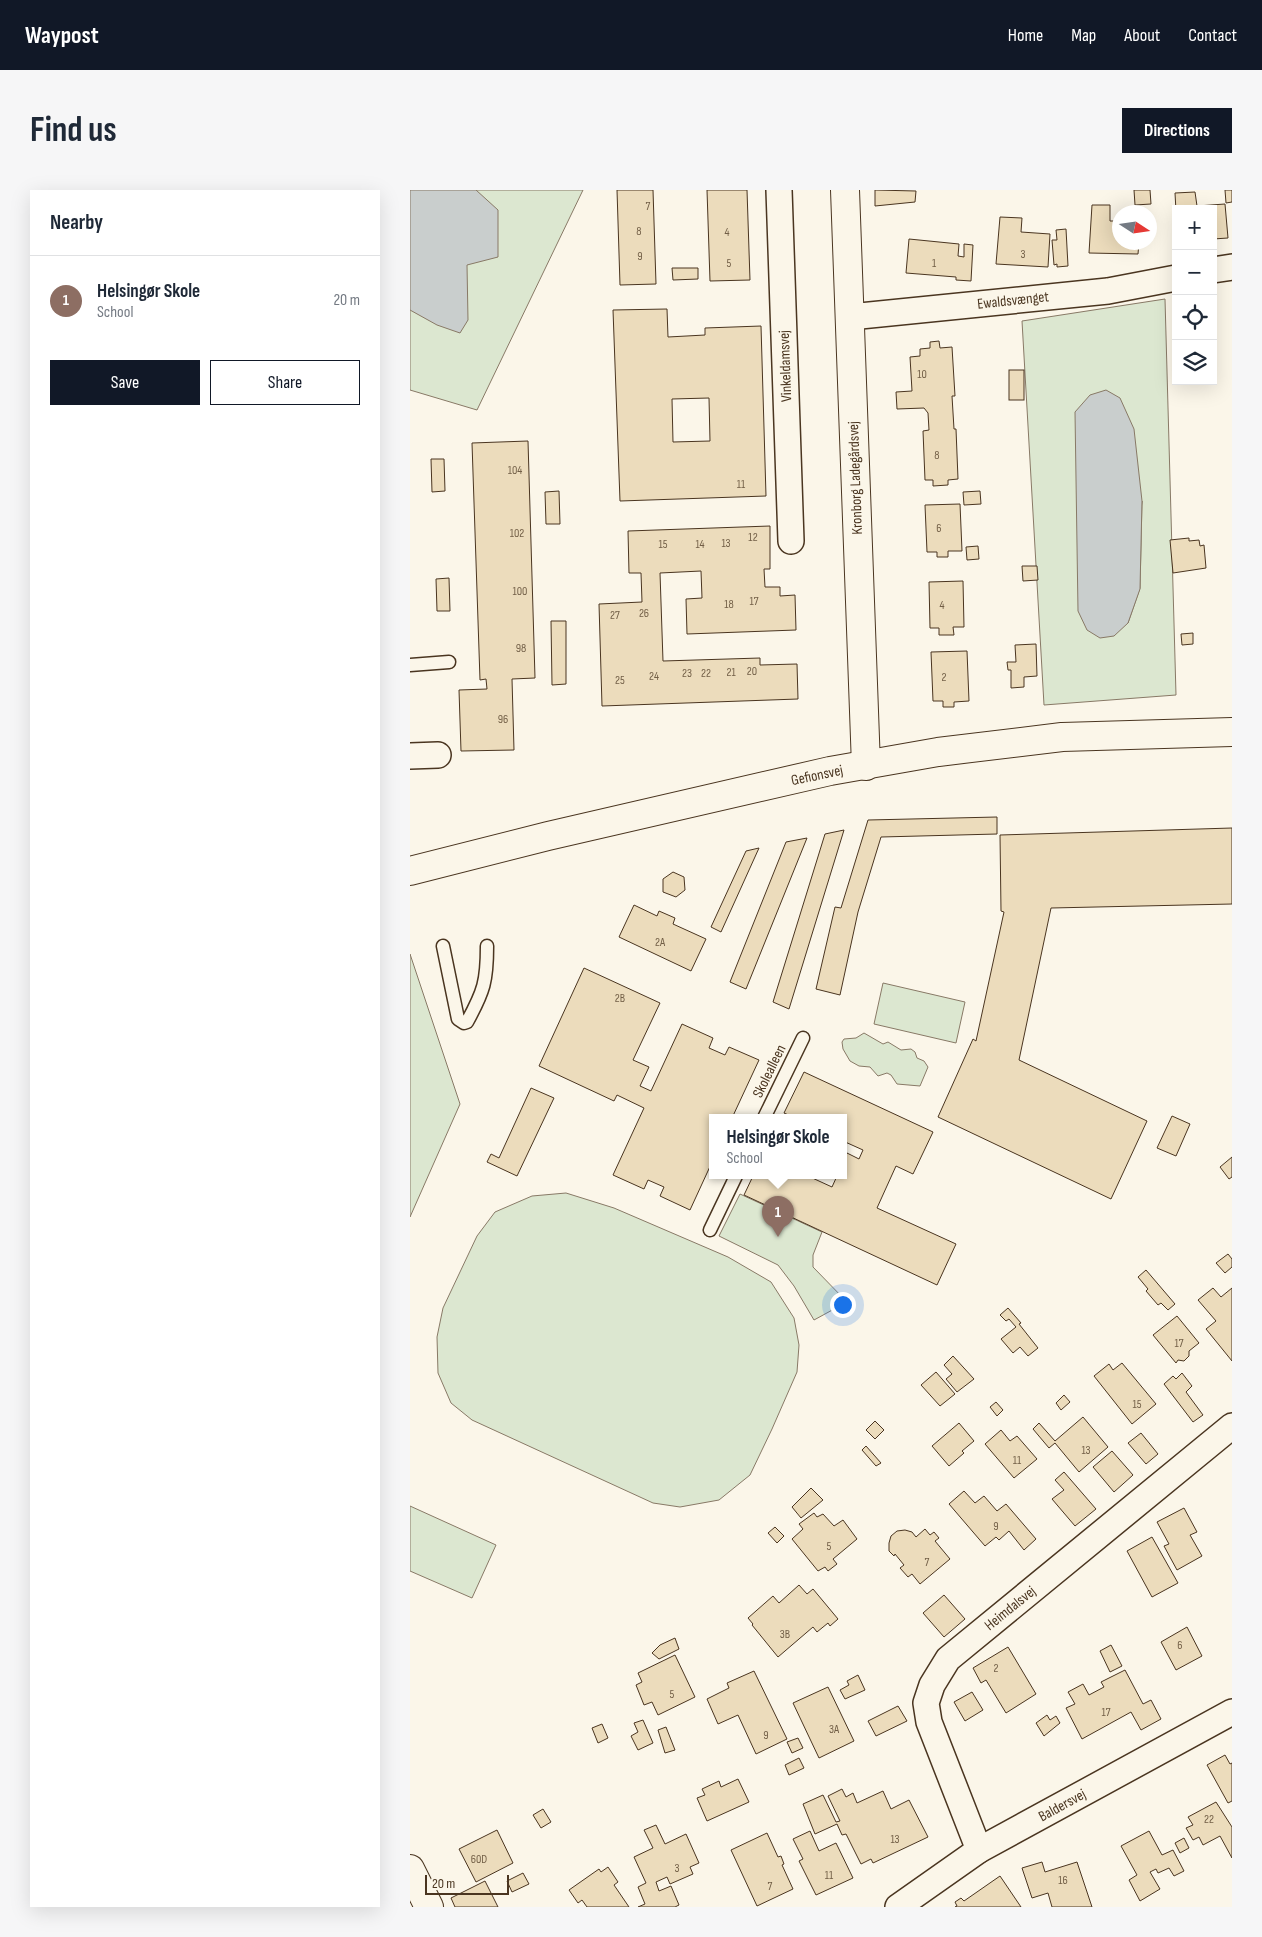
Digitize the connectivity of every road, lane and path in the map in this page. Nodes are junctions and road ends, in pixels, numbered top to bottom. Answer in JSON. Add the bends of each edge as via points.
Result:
{"nodes":[{"id":1,"x":779,"y":190,"type":"edge"},
{"id":2,"x":845,"y":190,"type":"edge"},
{"id":3,"x":1232,"y":267,"type":"edge"},
{"id":4,"x":1217,"y":269,"type":"edge"},
{"id":5,"x":1172,"y":279,"type":"edge"},
{"id":6,"x":850,"y":317,"type":"junction"},
{"id":7,"x":791,"y":541,"type":"dead end"},
{"id":8,"x":449,"y":662,"type":"dead end"},
{"id":9,"x":410,"y":665,"type":"edge"},
{"id":10,"x":1232,"y":732,"type":"edge"},
{"id":11,"x":438,"y":755,"type":"dead end"},
{"id":12,"x":410,"y":756,"type":"edge"},
{"id":13,"x":866,"y":766,"type":"junction"},
{"id":14,"x":410,"y":871,"type":"edge"},
{"id":15,"x":443,"y":946,"type":"dead end"},
{"id":16,"x":486,"y":946,"type":"dead end"},
{"id":17,"x":803,"y":1038,"type":"dead end"},
{"id":18,"x":766,"y":1114,"type":"edge"},
{"id":19,"x":735,"y":1179,"type":"edge"},
{"id":20,"x":710,"y":1230,"type":"dead end"},
{"id":21,"x":1232,"y":1426,"type":"edge"},
{"id":22,"x":1232,"y":1712,"type":"edge"},
{"id":23,"x":979,"y":1850,"type":"junction"},
{"id":24,"x":410,"y":1869,"type":"edge"},
{"id":25,"x":429,"y":1907,"type":"edge"},
{"id":26,"x":898,"y":1907,"type":"edge"}],
"edges":[{"from":1,"to":7,"type":"street","name":"Vinkeldamsvej"},
{"from":2,"to":6,"type":"main road","name":"Kronborg Ladegårdsvej"},
{"from":3,"to":4,"type":"street"},
{"from":5,"to":6,"type":"street","name":"Ewaldsvænget","via":[[1108,291]]},
{"from":6,"to":13,"type":"main road","name":"Kronborg Ladegårdsvej"},
{"from":8,"to":9,"type":"lane"},
{"from":10,"to":13,"type":"main road","name":"Gefionsvej","via":[[1062,737],[938,752]]},
{"from":11,"to":12,"type":"street"},
{"from":13,"to":14,"type":"main road","name":"Gefionsvej","via":[[830,771]]},
{"from":15,"to":16,"type":"lane","via":[[458,1019],[464,1023],[468,1022],[483,991],[487,974]]},
{"from":17,"to":18,"type":"lane","name":"Skolealleen"},
{"from":19,"to":20,"type":"lane"},
{"from":21,"to":23,"type":"street","name":"Heimdalsvej","via":[[948,1659],[932,1685],[926,1703],[929,1722]]},
{"from":22,"to":23,"type":"street","name":"Baldersvej"},
{"from":23,"to":26,"type":"street","name":"Baldersvej"},
{"from":24,"to":25,"type":"main road"}]}
